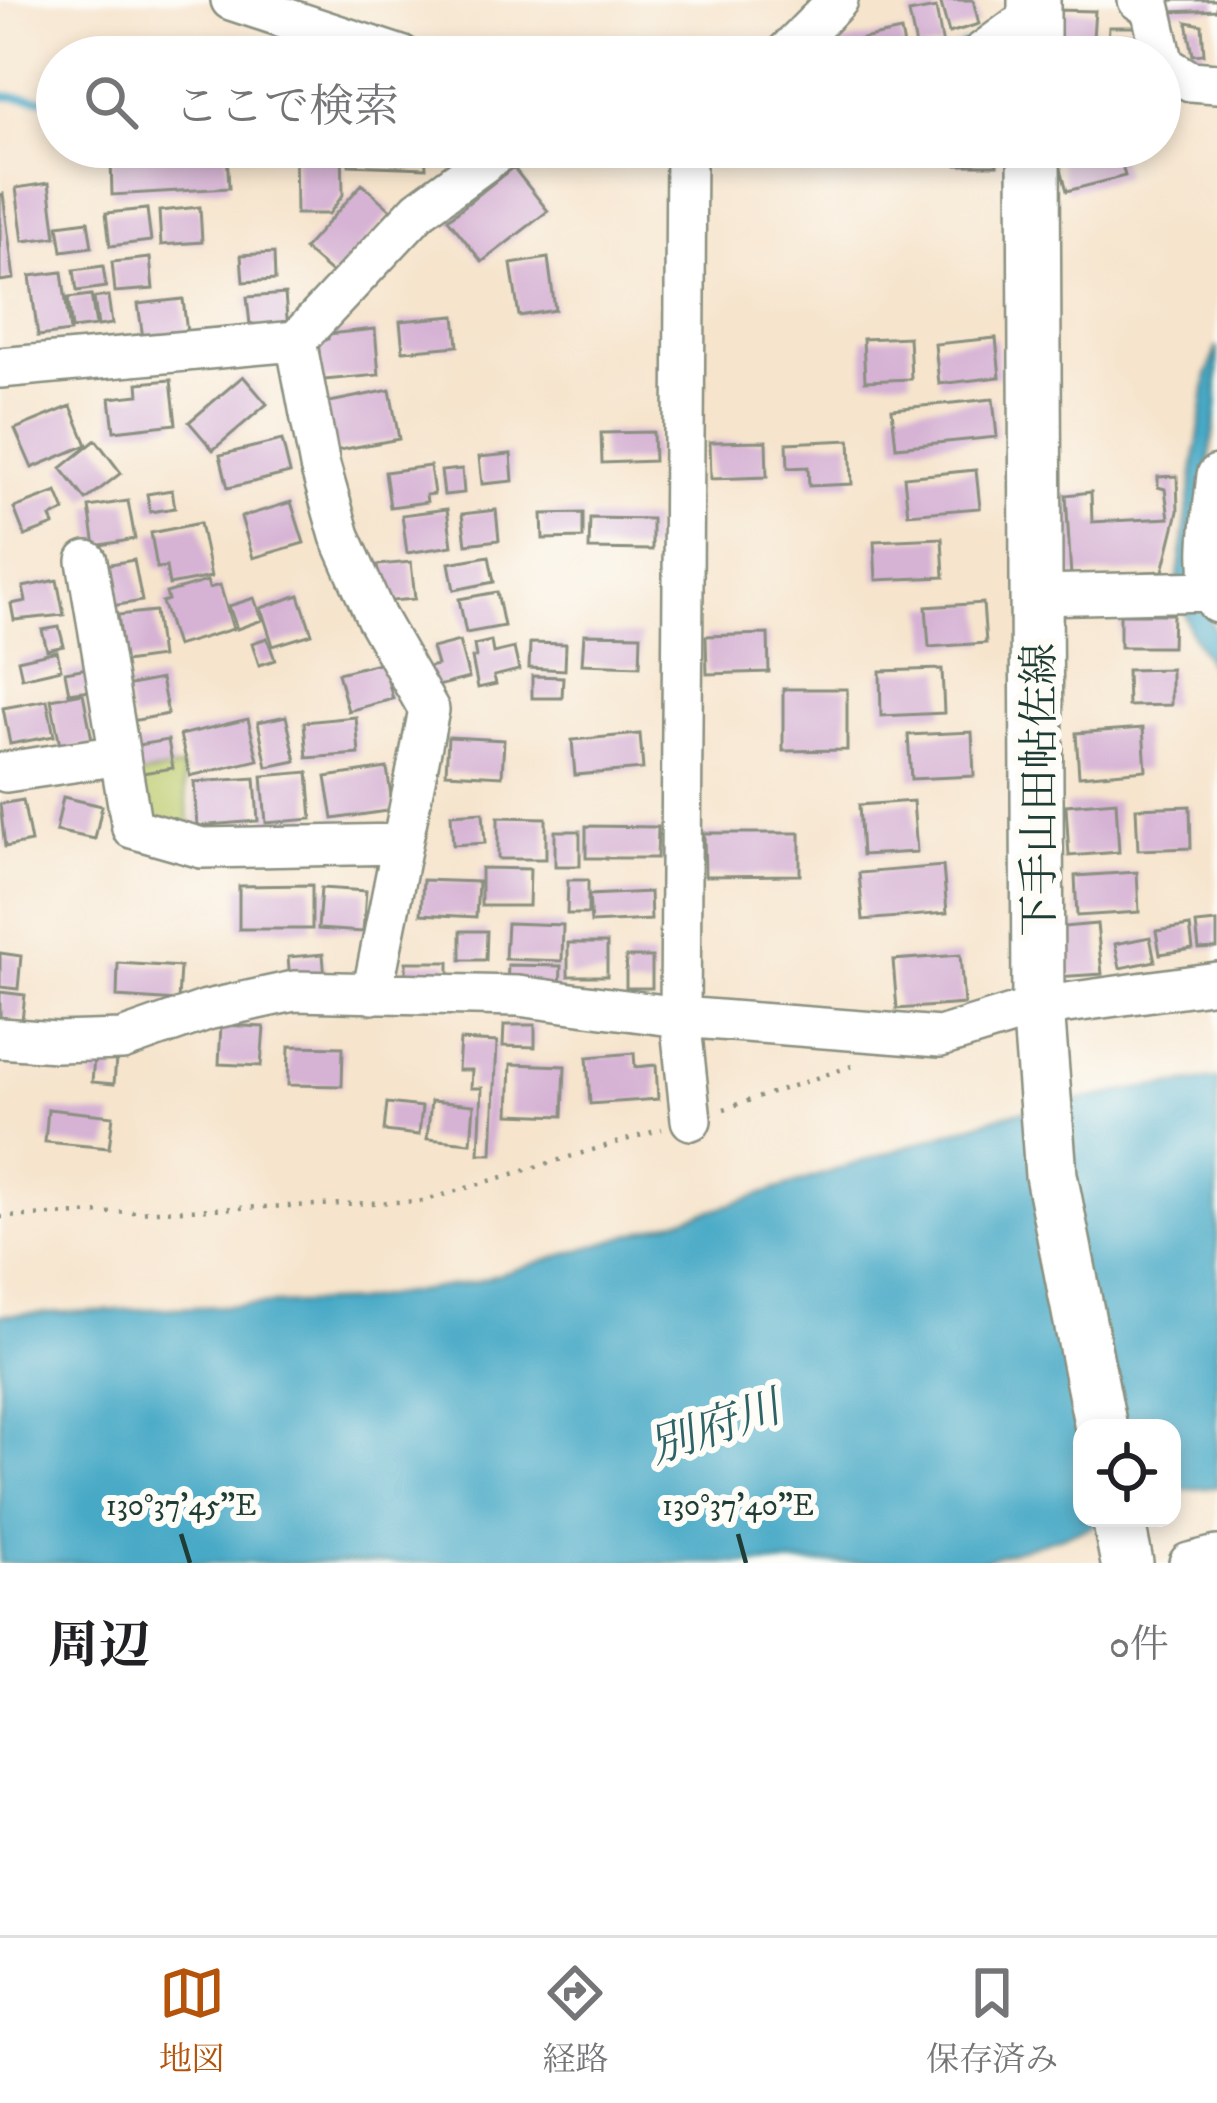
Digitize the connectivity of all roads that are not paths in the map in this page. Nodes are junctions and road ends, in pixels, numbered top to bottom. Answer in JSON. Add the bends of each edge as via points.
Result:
{"nodes":[{"id":1,"x":231,"y":0,"type":"edge"},
{"id":2,"x":838,"y":0,"type":"edge"},
{"id":3,"x":1138,"y":0,"type":"edge"},
{"id":4,"x":340,"y":36,"type":"edge"},
{"id":5,"x":803,"y":36,"type":"edge"},
{"id":6,"x":1157,"y":36,"type":"edge"},
{"id":7,"x":1181,"y":75,"type":"edge"},
{"id":8,"x":1217,"y":83,"type":"edge"},
{"id":9,"x":477,"y":168,"type":"edge"},
{"id":10,"x":686,"y":168,"type":"edge"},
{"id":11,"x":1034,"y":168,"type":"edge"},
{"id":12,"x":296,"y":341,"type":"junction"},
{"id":13,"x":0,"y":368,"type":"edge"},
{"id":14,"x":1217,"y":475,"type":"edge"},
{"id":15,"x":87,"y":561,"type":"dead end"},
{"id":16,"x":1202,"y":594,"type":"edge"},
{"id":17,"x":1037,"y":596,"type":"junction"},
{"id":18,"x":120,"y":755,"type":"junction"},
{"id":19,"x":5,"y":772,"type":"dead end"},
{"id":20,"x":400,"y":844,"type":"junction"},
{"id":21,"x":1217,"y":982,"type":"edge"},
{"id":22,"x":372,"y":994,"type":"junction"},
{"id":23,"x":1038,"y":1007,"type":"junction"},
{"id":24,"x":680,"y":1017,"type":"junction"},
{"id":25,"x":0,"y":1037,"type":"edge"},
{"id":26,"x":692,"y":1120,"type":"road end"},
{"id":27,"x":1098,"y":1419,"type":"edge"},
{"id":28,"x":1120,"y":1527,"type":"edge"},
{"id":29,"x":1217,"y":1556,"type":"edge"},
{"id":30,"x":1127,"y":1563,"type":"edge"},
{"id":31,"x":1189,"y":1563,"type":"edge"}],
"edges":[{"from":1,"to":4,"type":"street"},
{"from":2,"to":5,"type":"street"},
{"from":3,"to":6,"type":"street","via":[[1151,8]]},
{"from":7,"to":8,"type":"street"},
{"from":9,"to":12,"type":"street","via":[[419,211]]},
{"from":10,"to":24,"type":"street"},
{"from":11,"to":17,"type":"main road","name":"下手山田帖佐線"},
{"from":12,"to":13,"type":"street"},
{"from":12,"to":20,"type":"street","via":[[340,536],[429,710]]},
{"from":14,"to":16,"type":"street"},
{"from":15,"to":18,"type":"street"},
{"from":16,"to":17,"type":"street"},
{"from":17,"to":23,"type":"main road","name":"下手山田帖佐線"},
{"from":18,"to":19,"type":"street"},
{"from":18,"to":20,"type":"street","via":[[132,828],[202,848]]},
{"from":20,"to":22,"type":"street"},
{"from":21,"to":23,"type":"street"},
{"from":22,"to":24,"type":"street","via":[[518,996]]},
{"from":22,"to":25,"type":"street","via":[[294,992],[207,1010],[122,1040]]},
{"from":23,"to":24,"type":"street","via":[[940,1036]]},
{"from":23,"to":27,"type":"main road","name":"下手山田帖佐線","via":[[1051,1175]]},
{"from":24,"to":26,"type":"street"},
{"from":28,"to":30,"type":"main road"},
{"from":29,"to":31,"type":"street"}]}
